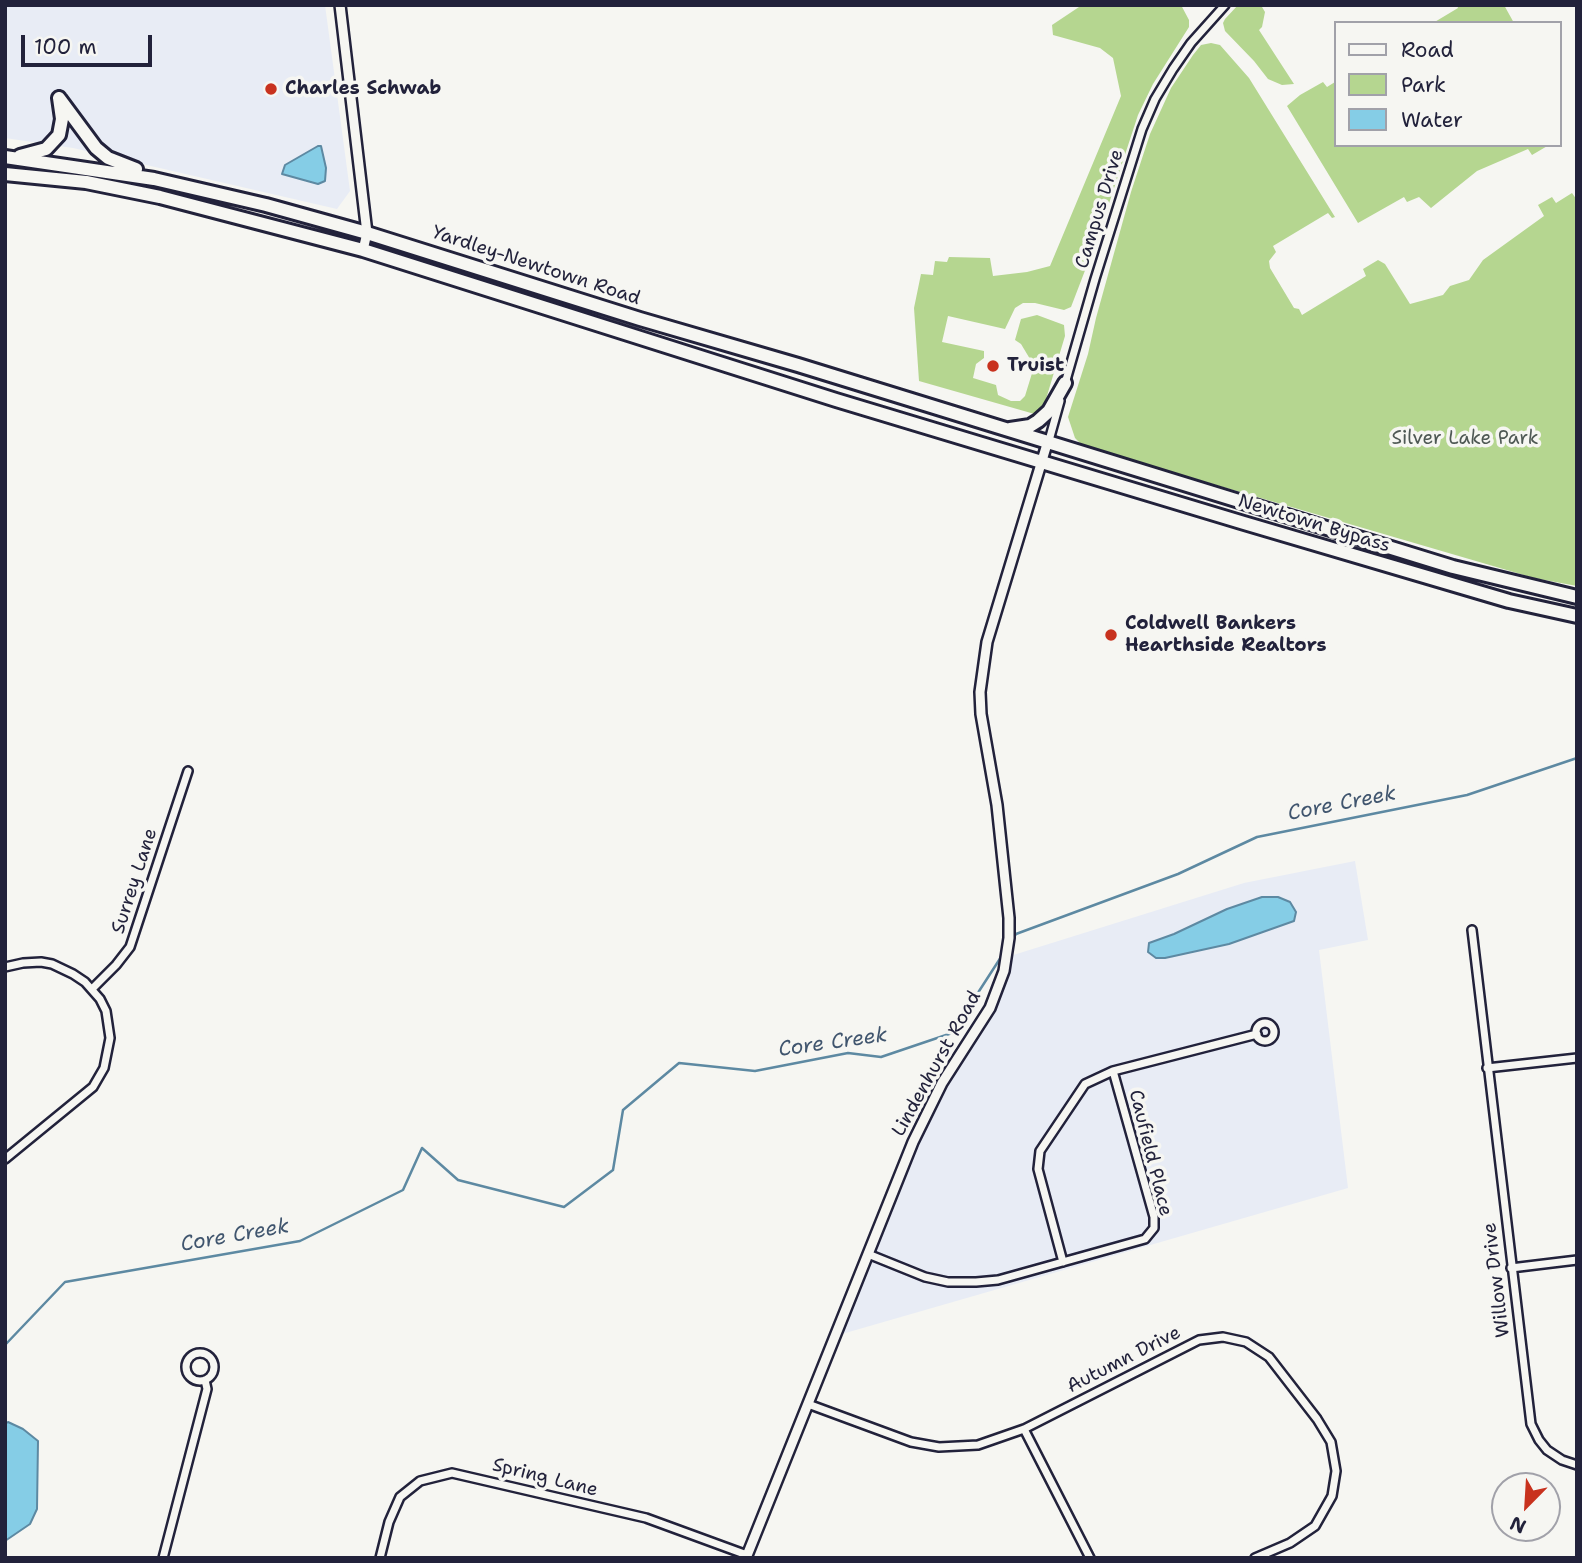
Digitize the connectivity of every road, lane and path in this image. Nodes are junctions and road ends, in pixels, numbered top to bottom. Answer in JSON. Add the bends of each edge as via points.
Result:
{"nodes":[{"id":1,"x":340,"y":5,"type":"edge"},
{"id":2,"x":1225,"y":5,"type":"edge"},
{"id":3,"x":7,"y":158,"type":"edge"},
{"id":4,"x":5,"y":174,"type":"edge"},
{"id":5,"x":226,"y":195,"type":"junction"},
{"id":6,"x":367,"y":233,"type":"junction"},
{"id":7,"x":363,"y":250,"type":"junction"},
{"id":8,"x":1065,"y":383,"type":"junction"},
{"id":9,"x":1004,"y":430,"type":"junction"},
{"id":10,"x":1048,"y":444,"type":"junction"},
{"id":11,"x":1042,"y":461,"type":"junction"},
{"id":12,"x":1577,"y":597,"type":"edge"},
{"id":13,"x":1577,"y":615,"type":"edge"},
{"id":14,"x":188,"y":771,"type":"dead end"},
{"id":15,"x":1472,"y":930,"type":"dead end"},
{"id":16,"x":5,"y":967,"type":"edge"},
{"id":17,"x":92,"y":989,"type":"junction"},
{"id":18,"x":1257,"y":1034,"type":"dead end"},
{"id":19,"x":1577,"y":1058,"type":"edge"},
{"id":20,"x":1487,"y":1068,"type":"junction"},
{"id":21,"x":1113,"y":1071,"type":"junction"},
{"id":22,"x":5,"y":1159,"type":"edge"},
{"id":23,"x":868,"y":1254,"type":"junction"},
{"id":24,"x":1577,"y":1260,"type":"edge"},
{"id":25,"x":1063,"y":1262,"type":"junction"},
{"id":26,"x":1511,"y":1268,"type":"junction"},
{"id":27,"x":205,"y":1380,"type":"junction"},
{"id":28,"x":808,"y":1404,"type":"junction"},
{"id":29,"x":1024,"y":1429,"type":"junction"},
{"id":30,"x":1577,"y":1465,"type":"edge"},
{"id":31,"x":747,"y":1556,"type":"edge"},
{"id":32,"x":163,"y":1558,"type":"edge"},
{"id":33,"x":380,"y":1558,"type":"edge"},
{"id":34,"x":1090,"y":1558,"type":"edge"},
{"id":35,"x":1255,"y":1558,"type":"edge"}],
"edges":[{"from":1,"to":6,"type":"street"},
{"from":2,"to":8,"type":"street","name":"Campus Drive","via":[[1173,69],[1142,129]]},
{"from":3,"to":5,"type":"highway","name":"Yardley-Newtown Road","via":[[155,179]]},
{"from":3,"to":5,"type":"highway","via":[[46,149],[59,135],[59,98],[108,158],[128,168],[198,183]]},
{"from":4,"to":7,"type":"highway","name":"Yardley-Newtown Road","via":[[86,182],[160,197]]},
{"from":5,"to":6,"type":"highway","name":"Yardley-Newtown Road"},
{"from":6,"to":7,"type":"street"},
{"from":6,"to":9,"type":"highway","name":"Yardley-Newtown Road"},
{"from":7,"to":11,"type":"highway","name":"Yardley-Newtown Road"},
{"from":8,"to":9,"type":"highway","via":[[1038,421]]},
{"from":8,"to":10,"type":"street","name":"Campus Drive"},
{"from":9,"to":10,"type":"highway","name":"Yardley-Newtown Road"},
{"from":10,"to":11,"type":"street","name":"Lindenhurst Road"},
{"from":10,"to":12,"type":"highway","name":"Newtown Bypass","via":[[1453,567]]},
{"from":11,"to":13,"type":"highway","name":"Newtown Bypass","via":[[1481,593]]},
{"from":11,"to":23,"type":"street","name":"Lindenhurst Road","via":[[987,642],[980,692],[997,805],[1007,957],[990,1008],[927,1110]]},
{"from":14,"to":17,"type":"street","name":"Surrey Lane","via":[[130,947]]},
{"from":15,"to":20,"type":"street","name":"Willow Drive"},
{"from":16,"to":17,"type":"street","via":[[23,962],[52,964]]},
{"from":17,"to":22,"type":"street","via":[[109,1024],[104,1068],[85,1096]]},
{"from":18,"to":21,"type":"street","name":"Caufield Place"},
{"from":19,"to":20,"type":"street"},
{"from":20,"to":26,"type":"street","name":"Willow Drive"},
{"from":21,"to":25,"type":"street","name":"Caufield Place","via":[[1085,1084],[1040,1152],[1038,1169]]},
{"from":21,"to":25,"type":"street","name":"Caufield Place","via":[[1154,1228],[1145,1239]]},
{"from":23,"to":25,"type":"street","name":"Caufield Place","via":[[948,1282],[998,1280]]},
{"from":23,"to":28,"type":"street","name":"Lindenhurst Road"},
{"from":24,"to":26,"type":"street"},
{"from":26,"to":30,"type":"street","name":"Willow Drive","via":[[1531,1424],[1547,1450]]},
{"from":27,"to":27,"type":"street","via":[[214,1365],[206,1354],[196,1353],[187,1362],[187,1371],[192,1378]]},
{"from":27,"to":32,"type":"street","via":[[207,1389]]},
{"from":28,"to":29,"type":"street","name":"Autumn Drive","via":[[903,1440],[939,1447],[978,1445]]},
{"from":28,"to":31,"type":"street","name":"Lindenhurst Road"},
{"from":29,"to":34,"type":"street"},
{"from":29,"to":35,"type":"street","name":"Autumn Drive","via":[[1199,1340],[1239,1339],[1258,1348],[1276,1364],[1327,1434],[1336,1471],[1330,1503],[1315,1526],[1290,1544]]},
{"from":31,"to":33,"type":"street","name":"Spring Lane","via":[[646,1518],[452,1473],[420,1481],[400,1497]]}]}
